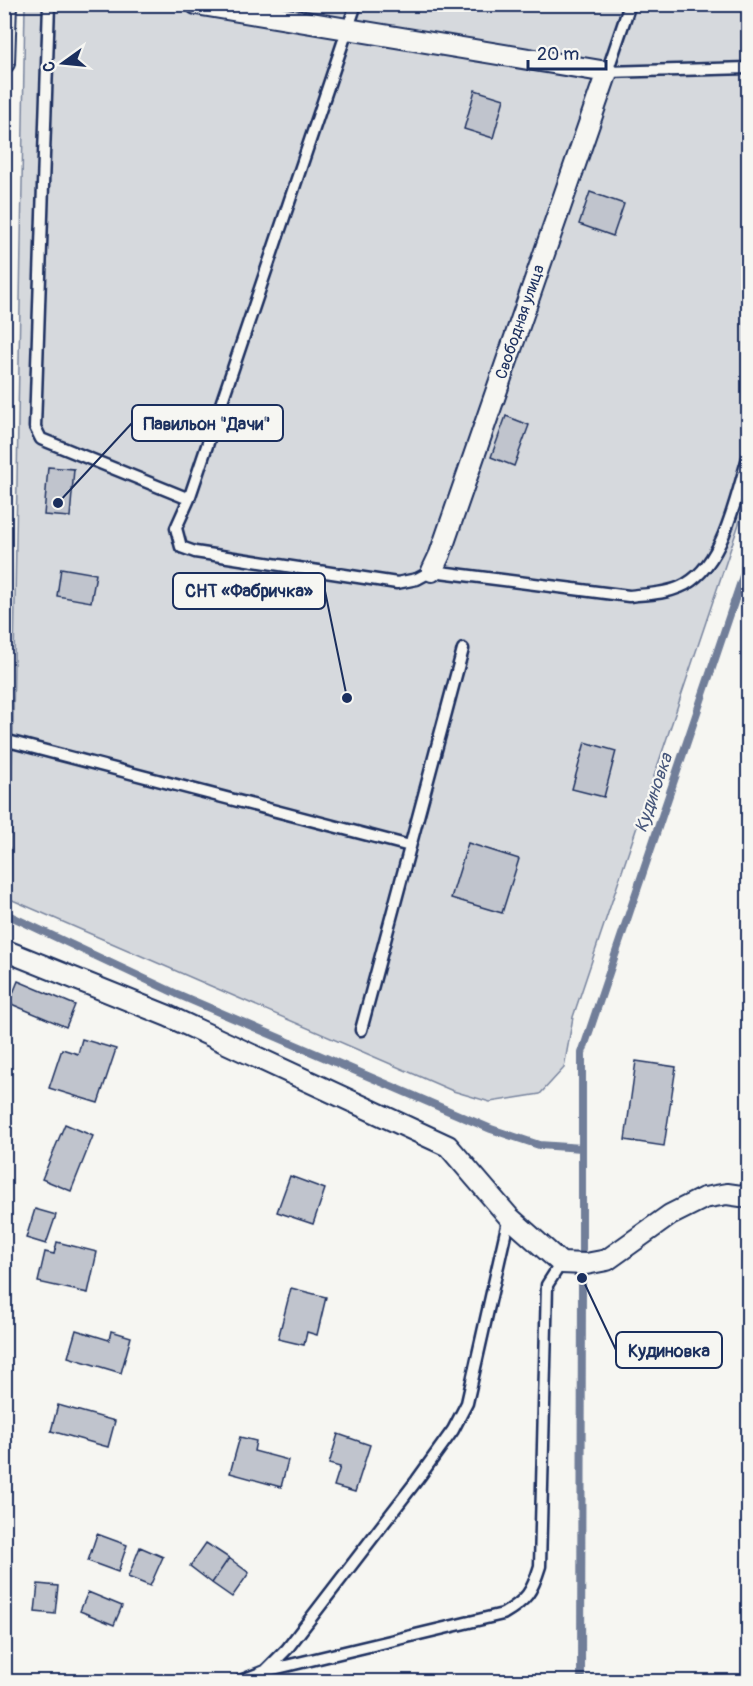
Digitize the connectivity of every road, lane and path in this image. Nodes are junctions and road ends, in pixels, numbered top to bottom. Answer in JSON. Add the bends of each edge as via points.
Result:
{"nodes":[{"id":1,"x":6,"y":4,"type":"edge"},
{"id":2,"x":49,"y":4,"type":"edge"},
{"id":3,"x":196,"y":4,"type":"edge"},
{"id":4,"x":356,"y":4,"type":"edge"},
{"id":5,"x":630,"y":4,"type":"edge"},
{"id":6,"x":347,"y":30,"type":"junction"},
{"id":7,"x":4,"y":63,"type":"edge"},
{"id":8,"x":748,"y":68,"type":"edge"},
{"id":9,"x":607,"y":72,"type":"junction"},
{"id":10,"x":748,"y":458,"type":"edge"},
{"id":11,"x":189,"y":499,"type":"junction"},
{"id":12,"x":432,"y":571,"type":"junction"},
{"id":13,"x":463,"y":649,"type":"dead end"},
{"id":14,"x":4,"y":740,"type":"edge"},
{"id":15,"x":410,"y":846,"type":"junction"},
{"id":16,"x":4,"y":950,"type":"edge"},
{"id":17,"x":361,"y":1030,"type":"dead end"},
{"id":18,"x":748,"y":1197,"type":"edge"},
{"id":19,"x":509,"y":1217,"type":"junction"},
{"id":20,"x":561,"y":1263,"type":"junction"},
{"id":21,"x":265,"y":1671,"type":"junction"},
{"id":22,"x":238,"y":1682,"type":"edge"}],
"edges":[{"from":1,"to":7,"type":"street"},
{"from":2,"to":11,"type":"lane","via":[[35,427],[41,439]]},
{"from":3,"to":6,"type":"street"},
{"from":4,"to":6,"type":"lane"},
{"from":5,"to":9,"type":"lane"},
{"from":6,"to":9,"type":"street"},
{"from":6,"to":11,"type":"lane"},
{"from":8,"to":9,"type":"lane"},
{"from":9,"to":12,"type":"street","name":"Свободная улица"},
{"from":10,"to":12,"type":"lane","via":[[720,543],[705,570],[681,587],[629,596]]},
{"from":11,"to":12,"type":"lane","via":[[176,528],[181,547],[195,552],[397,583]]},
{"from":13,"to":15,"type":"lane"},
{"from":14,"to":15,"type":"lane"},
{"from":15,"to":17,"type":"lane"},
{"from":16,"to":19,"type":"street","via":[[168,1016],[448,1146]]},
{"from":18,"to":20,"type":"street","via":[[727,1194],[704,1198],[670,1215],[607,1260]]},
{"from":19,"to":20,"type":"street"},
{"from":19,"to":21,"type":"lane","via":[[467,1403],[453,1430],[287,1649]]},
{"from":20,"to":21,"type":"lane","via":[[547,1285],[540,1566],[534,1588],[522,1603],[503,1614]]},
{"from":21,"to":22,"type":"lane"}]}
